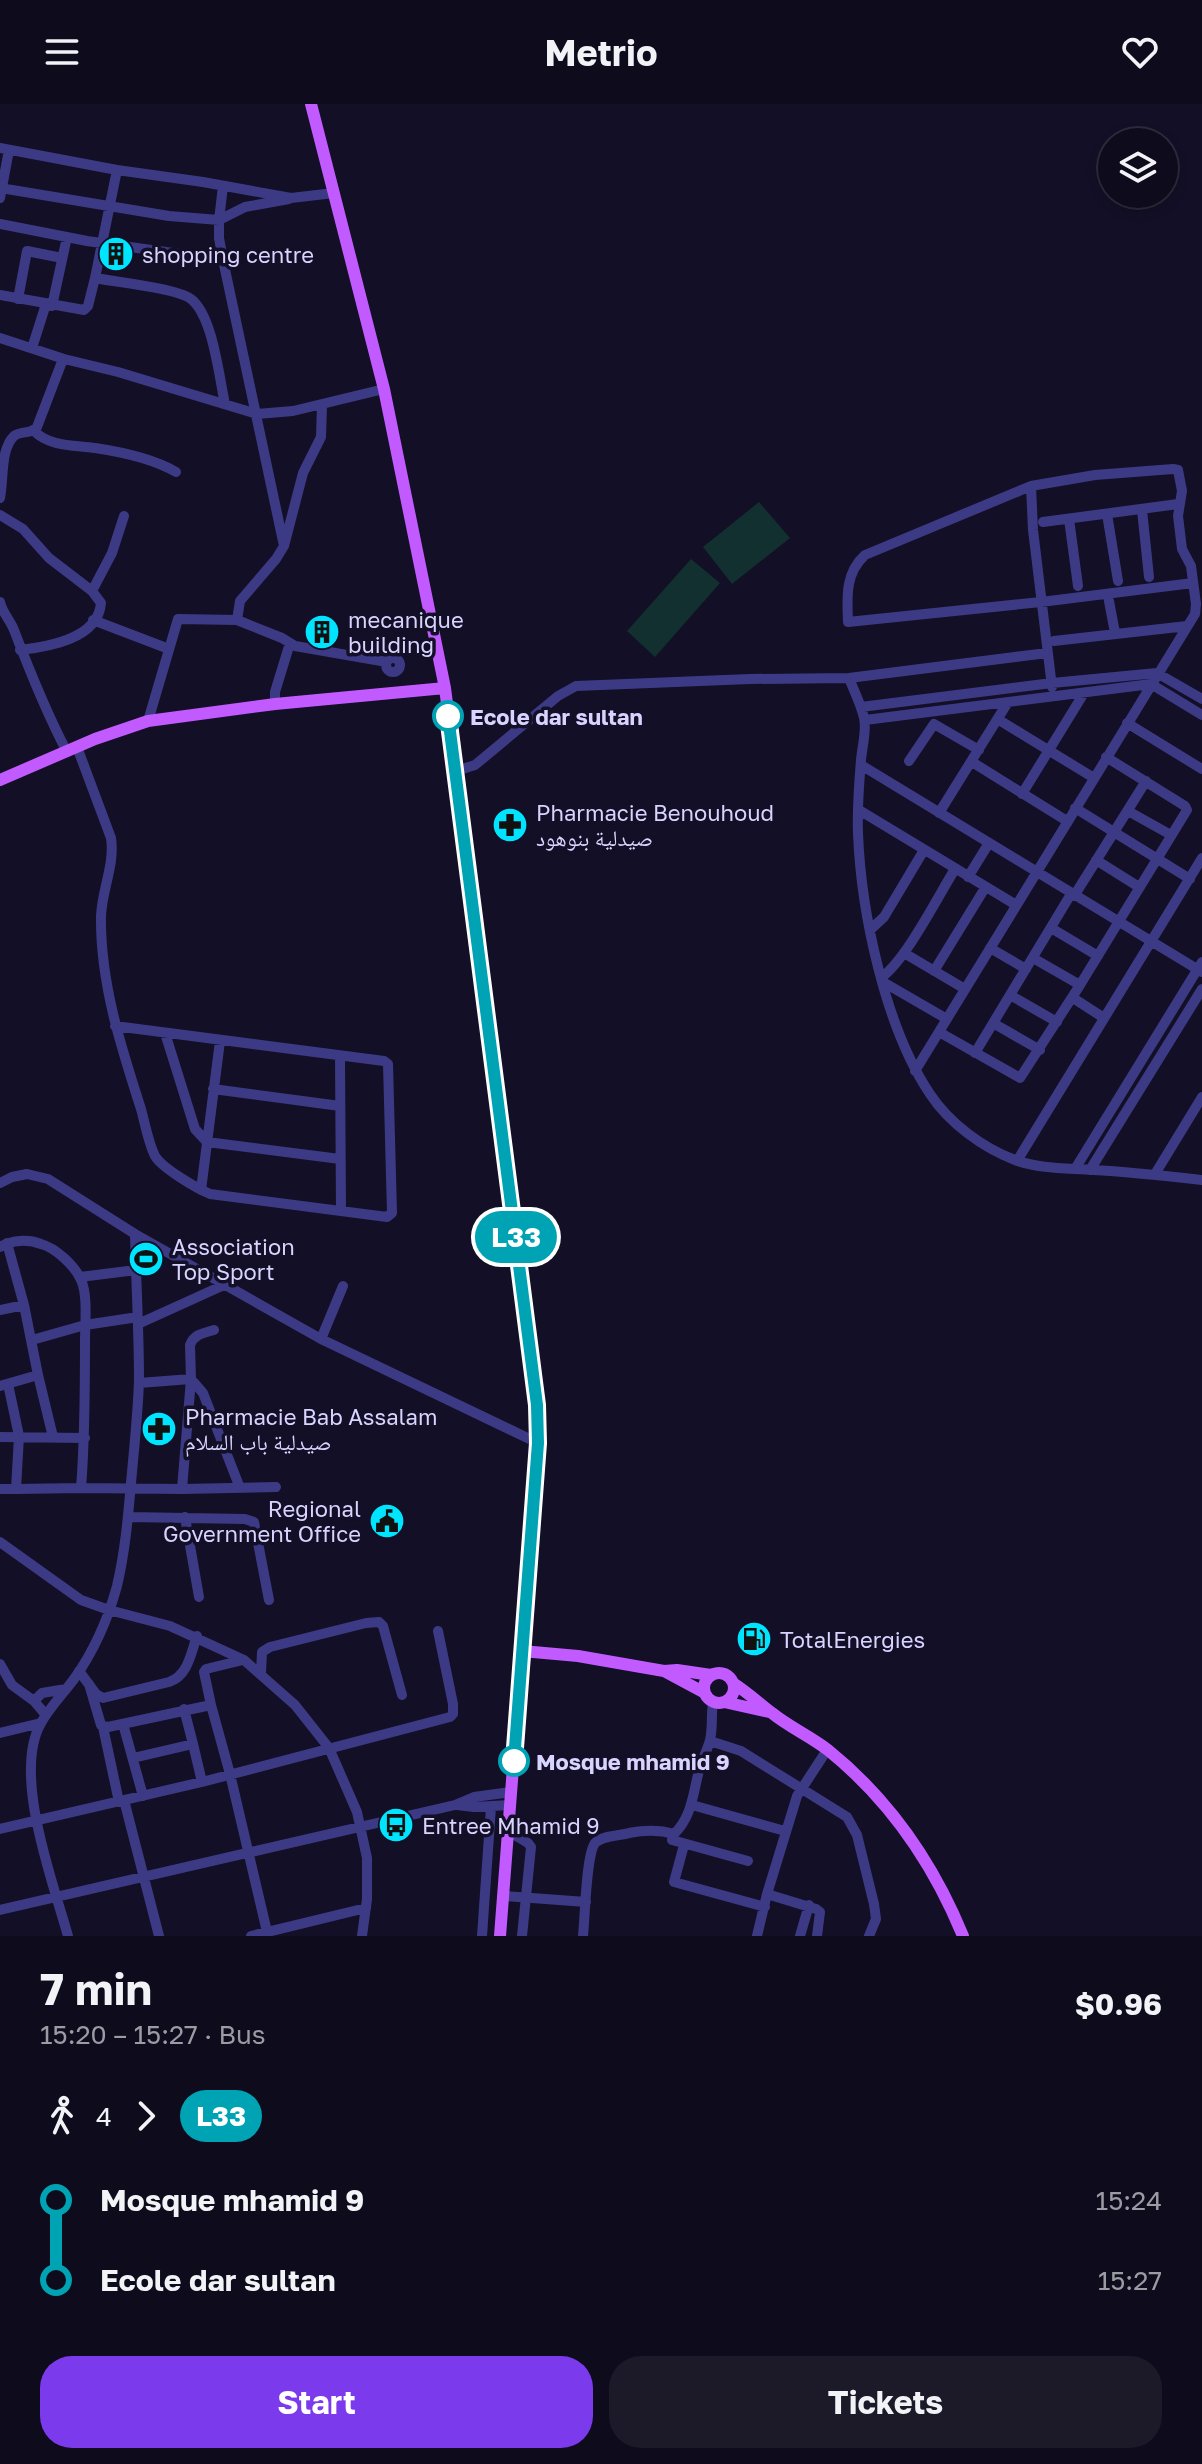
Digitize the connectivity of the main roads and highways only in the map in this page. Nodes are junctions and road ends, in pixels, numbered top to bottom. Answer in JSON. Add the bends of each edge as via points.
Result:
{"nodes":[{"id":1,"x":311,"y":104,"type":"edge"},
{"id":2,"x":445,"y":688,"type":"junction"},
{"id":3,"x":0,"y":780,"type":"edge"},
{"id":4,"x":522,"y":1651,"type":"junction"},
{"id":5,"x":664,"y":1671,"type":"junction"},
{"id":6,"x":711,"y":1675,"type":"junction"},
{"id":7,"x":733,"y":1683,"type":"junction"},
{"id":8,"x":714,"y":1699,"type":"junction"},
{"id":9,"x":772,"y":1713,"type":"junction"},
{"id":10,"x":500,"y":1936,"type":"edge"},
{"id":11,"x":963,"y":1936,"type":"edge"}],
"edges":[{"from":1,"to":2,"type":"main road","via":[[384,389]]},
{"from":2,"to":3,"type":"main road","via":[[148,721]]},
{"from":2,"to":4,"type":"main road","via":[[533,1374],[538,1443]]},
{"from":4,"to":5,"type":"main road"},
{"from":4,"to":10,"type":"main road"},
{"from":5,"to":6,"type":"main road"},
{"from":5,"to":8,"type":"main road"},
{"from":6,"to":7,"type":"main road","via":[[724,1673]]},
{"from":6,"to":8,"type":"main road","via":[[704,1684]]},
{"from":7,"to":8,"type":"main road","via":[[732,1694]]},
{"from":7,"to":9,"type":"main road"},
{"from":8,"to":9,"type":"main road"},
{"from":9,"to":11,"type":"main road","via":[[827,1750],[907,1831]]}]}
